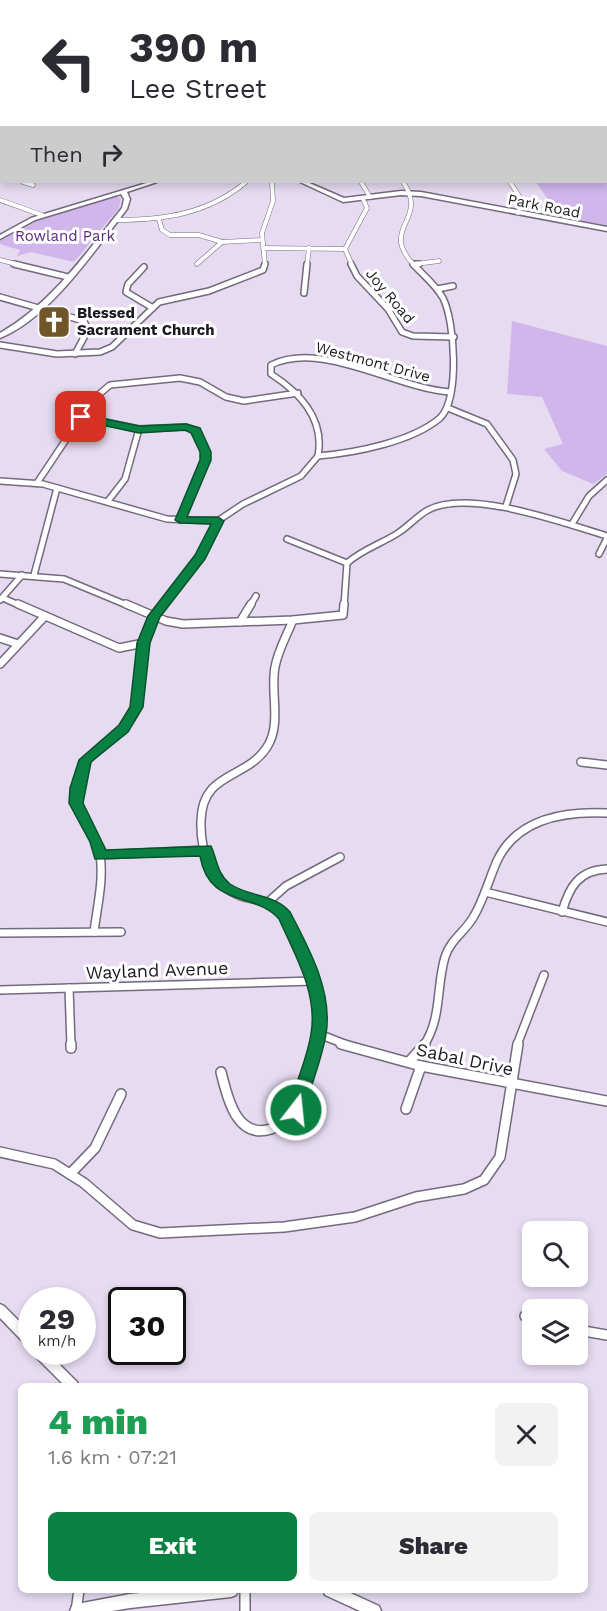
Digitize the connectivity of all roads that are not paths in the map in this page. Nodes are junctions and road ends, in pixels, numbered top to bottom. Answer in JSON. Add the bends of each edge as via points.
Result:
{"nodes":[{"id":1,"x":0,"y":137,"type":"edge"},
{"id":2,"x":0,"y":145,"type":"edge"},
{"id":3,"x":26,"y":183,"type":"edge"},
{"id":4,"x":151,"y":183,"type":"edge"},
{"id":5,"x":245,"y":183,"type":"edge"},
{"id":6,"x":273,"y":183,"type":"edge"},
{"id":7,"x":305,"y":183,"type":"edge"},
{"id":8,"x":361,"y":183,"type":"edge"},
{"id":9,"x":404,"y":183,"type":"edge"},
{"id":10,"x":511,"y":183,"type":"edge"},
{"id":11,"x":33,"y":185,"type":"dead end"},
{"id":12,"x":123,"y":191,"type":"junction"},
{"id":13,"x":410,"y":193,"type":"junction"},
{"id":14,"x":366,"y":198,"type":"junction"},
{"id":15,"x":0,"y":200,"type":"edge"},
{"id":16,"x":518,"y":213,"type":"junction"},
{"id":17,"x":42,"y":215,"type":"junction"},
{"id":18,"x":159,"y":219,"type":"junction"},
{"id":19,"x":116,"y":220,"type":"junction"},
{"id":20,"x":607,"y":229,"type":"edge"},
{"id":21,"x":0,"y":237,"type":"edge"},
{"id":22,"x":262,"y":240,"type":"junction"},
{"id":23,"x":222,"y":242,"type":"junction"},
{"id":24,"x":263,"y":248,"type":"junction"},
{"id":25,"x":309,"y":248,"type":"junction"},
{"id":26,"x":345,"y":249,"type":"junction"},
{"id":27,"x":0,"y":260,"type":"edge"},
{"id":28,"x":439,"y":261,"type":"dead end"},
{"id":29,"x":197,"y":264,"type":"dead end"},
{"id":30,"x":416,"y":264,"type":"junction"},
{"id":31,"x":144,"y":267,"type":"dead end"},
{"id":32,"x":68,"y":277,"type":"junction"},
{"id":33,"x":453,"y":286,"type":"dead end"},
{"id":34,"x":436,"y":289,"type":"junction"},
{"id":35,"x":304,"y":293,"type":"dead end"},
{"id":36,"x":0,"y":297,"type":"edge"},
{"id":37,"x":41,"y":308,"type":"junction"},
{"id":38,"x":153,"y":308,"type":"junction"},
{"id":39,"x":0,"y":335,"type":"edge"},
{"id":40,"x":454,"y":337,"type":"junction"},
{"id":41,"x":0,"y":345,"type":"edge"},
{"id":42,"x":75,"y":354,"type":"junction"},
{"id":43,"x":450,"y":392,"type":"junction"},
{"id":44,"x":298,"y":393,"type":"junction"},
{"id":45,"x":448,"y":408,"type":"junction"},
{"id":46,"x":81,"y":417,"type":"junction"},
{"id":47,"x":139,"y":429,"type":"junction"},
{"id":48,"x":318,"y":456,"type":"junction"},
{"id":49,"x":607,"y":480,"type":"edge"},
{"id":50,"x":0,"y":481,"type":"edge"},
{"id":51,"x":37,"y":483,"type":"junction"},
{"id":52,"x":57,"y":488,"type":"junction"},
{"id":53,"x":108,"y":501,"type":"junction"},
{"id":54,"x":506,"y":506,"type":"junction"},
{"id":55,"x":180,"y":520,"type":"junction"},
{"id":56,"x":218,"y":521,"type":"junction"},
{"id":57,"x":572,"y":524,"type":"junction"},
{"id":58,"x":607,"y":537,"type":"edge"},
{"id":59,"x":287,"y":539,"type":"dead end"},
{"id":60,"x":599,"y":554,"type":"dead end"},
{"id":61,"x":347,"y":563,"type":"junction"},
{"id":62,"x":0,"y":574,"type":"edge"},
{"id":63,"x":22,"y":574,"type":"junction"},
{"id":64,"x":34,"y":575,"type":"junction"},
{"id":65,"x":256,"y":596,"type":"dead end"},
{"id":66,"x":1,"y":599,"type":"edge"},
{"id":67,"x":45,"y":616,"type":"junction"},
{"id":68,"x":154,"y":616,"type":"junction"},
{"id":69,"x":293,"y":620,"type":"junction"},
{"id":70,"x":240,"y":622,"type":"junction"},
{"id":71,"x":0,"y":638,"type":"edge"},
{"id":72,"x":144,"y":643,"type":"junction"},
{"id":73,"x":18,"y":644,"type":"junction"},
{"id":74,"x":0,"y":664,"type":"edge"},
{"id":75,"x":581,"y":762,"type":"dead end"},
{"id":76,"x":607,"y":765,"type":"edge"},
{"id":77,"x":607,"y":813,"type":"edge"},
{"id":78,"x":206,"y":850,"type":"junction"},
{"id":79,"x":100,"y":855,"type":"junction"},
{"id":80,"x":340,"y":856,"type":"dead end"},
{"id":81,"x":607,"y":869,"type":"edge"},
{"id":82,"x":485,"y":892,"type":"junction"},
{"id":83,"x":267,"y":903,"type":"junction"},
{"id":84,"x":562,"y":912,"type":"junction"},
{"id":85,"x":607,"y":922,"type":"edge"},
{"id":86,"x":94,"y":932,"type":"junction"},
{"id":87,"x":121,"y":932,"type":"dead end"},
{"id":88,"x":0,"y":933,"type":"edge"},
{"id":89,"x":544,"y":975,"type":"dead end"},
{"id":90,"x":314,"y":981,"type":"junction"},
{"id":91,"x":69,"y":988,"type":"junction"},
{"id":92,"x":0,"y":990,"type":"edge"},
{"id":93,"x":319,"y":1034,"type":"junction"},
{"id":94,"x":71,"y":1048,"type":"dead end"},
{"id":95,"x":409,"y":1062,"type":"junction"},
{"id":96,"x":421,"y":1066,"type":"junction"},
{"id":97,"x":221,"y":1072,"type":"dead end"},
{"id":98,"x":511,"y":1085,"type":"junction"},
{"id":99,"x":121,"y":1094,"type":"dead end"},
{"id":100,"x":607,"y":1101,"type":"edge"},
{"id":101,"x":406,"y":1109,"type":"dead end"},
{"id":102,"x":0,"y":1152,"type":"edge"},
{"id":103,"x":70,"y":1174,"type":"junction"},
{"id":104,"x":0,"y":1310,"type":"edge"},
{"id":105,"x":18,"y":1329,"type":"edge"},
{"id":106,"x":588,"y":1332,"type":"edge"},
{"id":107,"x":607,"y":1335,"type":"edge"},
{"id":108,"x":52,"y":1365,"type":"edge"},
{"id":109,"x":70,"y":1383,"type":"edge"},
{"id":110,"x":79,"y":1593,"type":"edge"},
{"id":111,"x":212,"y":1593,"type":"edge"},
{"id":112,"x":245,"y":1593,"type":"edge"},
{"id":113,"x":335,"y":1593,"type":"edge"},
{"id":114,"x":130,"y":1606,"type":"edge"},
{"id":115,"x":359,"y":1608,"type":"edge"},
{"id":116,"x":76,"y":1611,"type":"edge"},
{"id":117,"x":245,"y":1611,"type":"edge"},
{"id":118,"x":374,"y":1611,"type":"edge"}],
"edges":[{"from":1,"to":2,"type":"street"},
{"from":3,"to":11,"type":"street"},
{"from":4,"to":12,"type":"main road"},
{"from":5,"to":18,"type":"street","via":[[227,198],[204,208]]},
{"from":6,"to":22,"type":"street","via":[[275,192]]},
{"from":7,"to":14,"type":"main road","name":"Park Road","via":[[339,200]]},
{"from":8,"to":14,"type":"street"},
{"from":9,"to":13,"type":"street"},
{"from":10,"to":16,"type":"street","via":[[523,202]]},
{"from":12,"to":17,"type":"main road"},
{"from":12,"to":19,"type":"main road","via":[[127,205]]},
{"from":13,"to":14,"type":"main road","name":"Park Road"},
{"from":13,"to":16,"type":"main road","name":"Park Road"},
{"from":13,"to":30,"type":"street","via":[[412,214],[399,241]]},
{"from":14,"to":26,"type":"street","via":[[366,212]]},
{"from":15,"to":17,"type":"street"},
{"from":16,"to":20,"type":"main road","name":"Park Road"},
{"from":17,"to":21,"type":"main road"},
{"from":18,"to":19,"type":"street"},
{"from":18,"to":23,"type":"street","via":[[165,233],[198,235]]},
{"from":19,"to":32,"type":"main road"},
{"from":22,"to":23,"type":"street"},
{"from":22,"to":24,"type":"street"},
{"from":23,"to":29,"type":"street"},
{"from":24,"to":25,"type":"street"},
{"from":24,"to":38,"type":"street","via":[[263,270],[209,291],[166,299]]},
{"from":25,"to":26,"type":"street"},
{"from":25,"to":35,"type":"street"},
{"from":26,"to":40,"type":"street","name":"Joy Road","via":[[357,276],[388,309],[402,332]]},
{"from":27,"to":32,"type":"street"},
{"from":28,"to":30,"type":"street"},
{"from":30,"to":34,"type":"street"},
{"from":31,"to":38,"type":"street","via":[[128,284],[126,292]]},
{"from":32,"to":37,"type":"main road"},
{"from":33,"to":34,"type":"street"},
{"from":34,"to":40,"type":"street","via":[[447,303]]},
{"from":36,"to":37,"type":"street"},
{"from":37,"to":39,"type":"main road"},
{"from":37,"to":42,"type":"street","via":[[77,318],[87,325],[86,337]]},
{"from":38,"to":42,"type":"street","via":[[112,347],[98,353]]},
{"from":40,"to":43,"type":"street"},
{"from":41,"to":42,"type":"street"},
{"from":43,"to":44,"type":"street","name":"Westmont Drive","via":[[420,388],[326,360],[298,357],[276,361],[271,374]]},
{"from":43,"to":45,"type":"street"},
{"from":44,"to":46,"type":"street","via":[[244,401],[189,379],[116,383],[105,388]]},
{"from":44,"to":48,"type":"street","name":"Westmont Drive","via":[[316,431]]},
{"from":45,"to":48,"type":"street","via":[[442,418],[422,430],[344,454]]},
{"from":45,"to":54,"type":"street","via":[[487,424],[513,460],[516,474]]},
{"from":46,"to":47,"type":"street"},
{"from":46,"to":51,"type":"street"},
{"from":47,"to":53,"type":"street","via":[[125,479]]},
{"from":47,"to":55,"type":"street","via":[[196,431],[206,460]]},
{"from":48,"to":56,"type":"street","via":[[295,479],[240,505]]},
{"from":49,"to":57,"type":"street","via":[[589,496]]},
{"from":50,"to":51,"type":"street"},
{"from":51,"to":52,"type":"street"},
{"from":52,"to":53,"type":"street"},
{"from":52,"to":64,"type":"street"},
{"from":53,"to":55,"type":"street"},
{"from":54,"to":57,"type":"street"},
{"from":54,"to":61,"type":"street","via":[[436,506],[398,533],[360,551]]},
{"from":55,"to":56,"type":"street"},
{"from":56,"to":68,"type":"street","via":[[201,557]]},
{"from":57,"to":58,"type":"street"},
{"from":58,"to":60,"type":"street"},
{"from":59,"to":61,"type":"street"},
{"from":61,"to":69,"type":"street","via":[[343,615]]},
{"from":62,"to":63,"type":"street"},
{"from":63,"to":64,"type":"street"},
{"from":63,"to":66,"type":"street"},
{"from":64,"to":68,"type":"street","via":[[64,579]]},
{"from":65,"to":70,"type":"street"},
{"from":66,"to":67,"type":"street"},
{"from":67,"to":72,"type":"street","via":[[119,648]]},
{"from":67,"to":73,"type":"street"},
{"from":68,"to":70,"type":"street","via":[[183,624]]},
{"from":68,"to":72,"type":"street"},
{"from":69,"to":70,"type":"street"},
{"from":69,"to":78,"type":"street","via":[[275,668],[272,730],[267,747],[224,777],[204,800]]},
{"from":71,"to":73,"type":"street"},
{"from":72,"to":79,"type":"street","via":[[132,718],[85,760],[77,788],[76,803]]},
{"from":73,"to":74,"type":"street","via":[[15,652]]},
{"from":75,"to":76,"type":"street"},
{"from":77,"to":82,"type":"street","via":[[557,816],[524,829],[501,854]]},
{"from":78,"to":79,"type":"street"},
{"from":78,"to":83,"type":"street","via":[[209,866],[225,887]]},
{"from":79,"to":86,"type":"street"},
{"from":80,"to":83,"type":"street","via":[[286,886]]},
{"from":81,"to":84,"type":"street","via":[[589,871],[576,878]]},
{"from":82,"to":84,"type":"street"},
{"from":82,"to":95,"type":"street","via":[[474,918],[448,948],[435,1025],[420,1052]]},
{"from":83,"to":90,"type":"street","via":[[285,916]]},
{"from":84,"to":85,"type":"street"},
{"from":86,"to":87,"type":"street"},
{"from":86,"to":88,"type":"street"},
{"from":89,"to":98,"type":"street","via":[[516,1049]]},
{"from":90,"to":91,"type":"street","name":"Wayland Avenue"},
{"from":90,"to":93,"type":"street","via":[[319,996]]},
{"from":91,"to":92,"type":"street","name":"Wayland Avenue"},
{"from":91,"to":94,"type":"street"},
{"from":93,"to":95,"type":"street","name":"Sabal Drive"},
{"from":93,"to":97,"type":"street","via":[[296,1110],[290,1120],[273,1131],[260,1131],[242,1123],[226,1094]]},
{"from":95,"to":96,"type":"street","name":"Sabal Drive"},
{"from":96,"to":98,"type":"street","name":"Sabal Drive"},
{"from":96,"to":101,"type":"street"},
{"from":98,"to":100,"type":"street","name":"Sabal Drive"},
{"from":98,"to":103,"type":"street","via":[[500,1157],[484,1182],[465,1190],[417,1196],[345,1220],[160,1233],[133,1225]]},
{"from":99,"to":103,"type":"street","via":[[101,1142],[91,1157]]},
{"from":102,"to":103,"type":"street","via":[[33,1157]]},
{"from":104,"to":105,"type":"main road"},
{"from":106,"to":107,"type":"street"},
{"from":108,"to":109,"type":"main road"},
{"from":110,"to":116,"type":"street"},
{"from":111,"to":114,"type":"main road"},
{"from":112,"to":117,"type":"street"},
{"from":113,"to":115,"type":"main road"},
{"from":114,"to":116,"type":"main road"},
{"from":115,"to":118,"type":"main road"}]}
